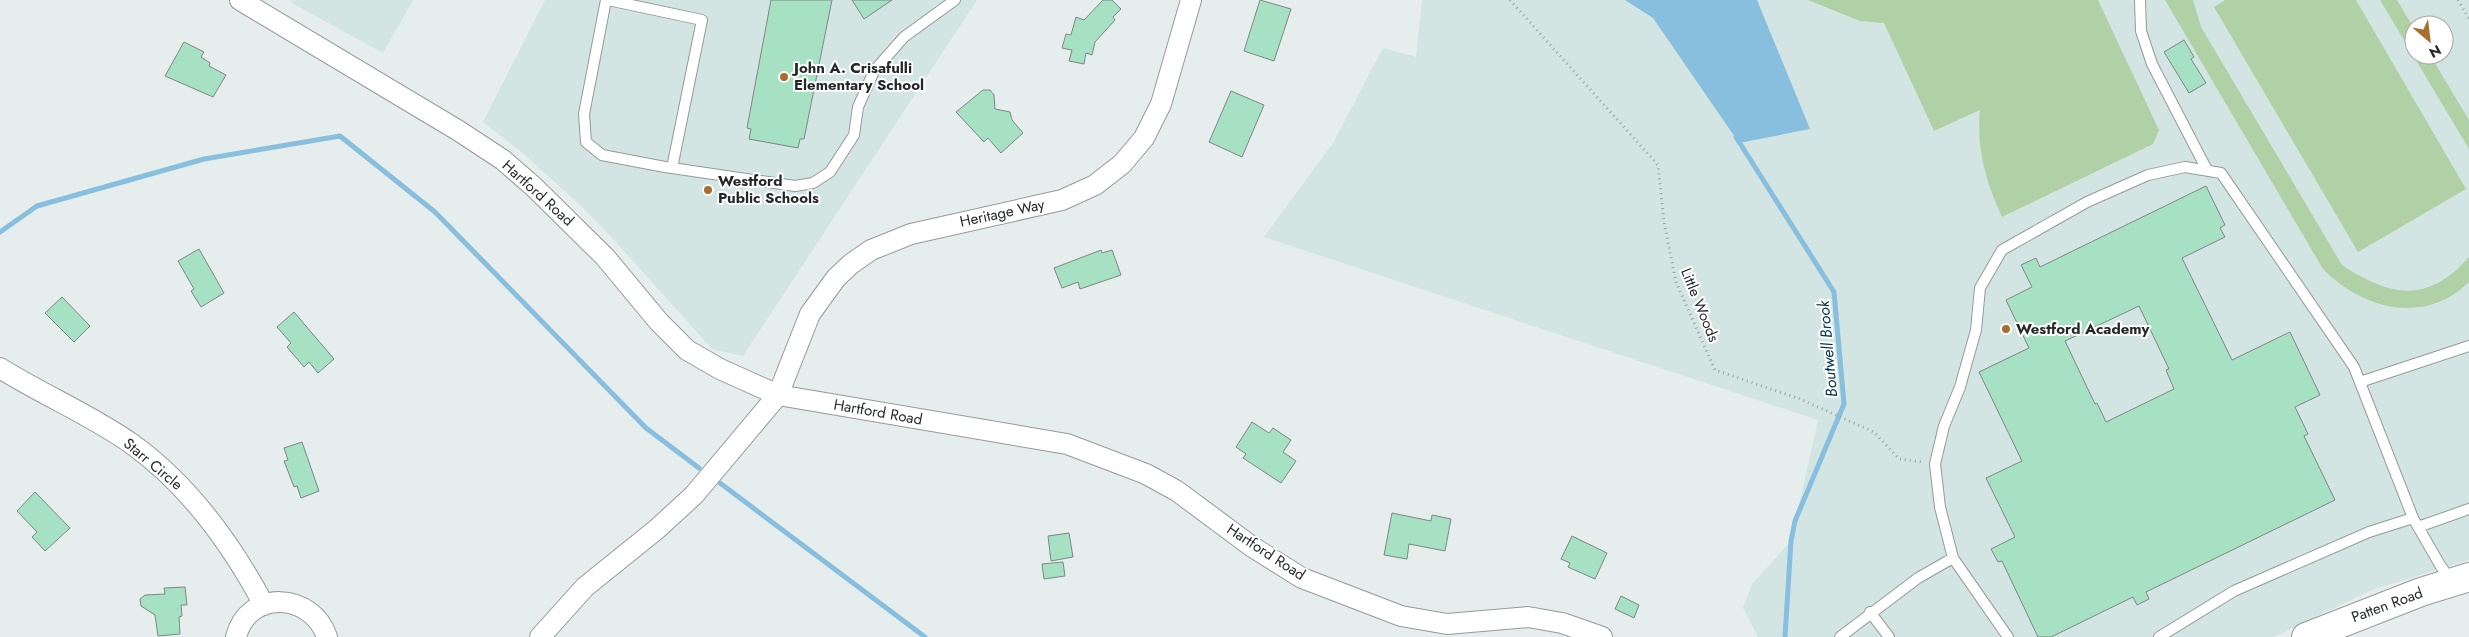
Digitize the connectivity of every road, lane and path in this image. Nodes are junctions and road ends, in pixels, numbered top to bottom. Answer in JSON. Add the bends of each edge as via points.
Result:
{"nodes":[{"id":1,"x":240,"y":0,"type":"edge"},
{"id":2,"x":607,"y":0,"type":"edge"},
{"id":3,"x":955,"y":0,"type":"edge"},
{"id":4,"x":1191,"y":0,"type":"edge"},
{"id":5,"x":1510,"y":0,"type":"edge"},
{"id":6,"x":2140,"y":0,"type":"edge"},
{"id":7,"x":2458,"y":0,"type":"edge"},
{"id":8,"x":2469,"y":19,"type":"edge"},
{"id":9,"x":672,"y":168,"type":"junction"},
{"id":10,"x":2207,"y":170,"type":"junction"},
{"id":11,"x":2469,"y":346,"type":"edge"},
{"id":12,"x":0,"y":368,"type":"edge"},
{"id":13,"x":2360,"y":382,"type":"junction"},
{"id":14,"x":778,"y":395,"type":"junction"},
{"id":15,"x":1935,"y":464,"type":"junction"},
{"id":16,"x":2469,"y":509,"type":"edge"},
{"id":17,"x":2415,"y":522,"type":"junction"},
{"id":18,"x":1954,"y":558,"type":"junction"},
{"id":19,"x":2461,"y":580,"type":"edge"},
{"id":20,"x":264,"y":605,"type":"junction"},
{"id":21,"x":1870,"y":612,"type":"junction"},
{"id":22,"x":236,"y":637,"type":"edge"},
{"id":23,"x":327,"y":637,"type":"edge"},
{"id":24,"x":540,"y":637,"type":"edge"},
{"id":25,"x":1602,"y":637,"type":"edge"},
{"id":26,"x":1840,"y":637,"type":"edge"},
{"id":27,"x":1889,"y":637,"type":"edge"},
{"id":28,"x":2008,"y":637,"type":"edge"},
{"id":29,"x":2159,"y":637,"type":"edge"},
{"id":30,"x":2306,"y":637,"type":"edge"}],
"edges":[{"from":1,"to":14,"type":"street","name":"Hartford Road","via":[[459,130],[503,160],[605,257],[687,350]]},
{"from":2,"to":9,"type":"lane","via":[[584,114],[586,142],[602,155]]},
{"from":2,"to":9,"type":"lane","via":[[702,20]]},
{"from":3,"to":9,"type":"lane","via":[[904,37],[874,71],[858,107],[854,135],[840,160],[822,178],[795,186]]},
{"from":4,"to":14,"type":"street","name":"Heritage Way","via":[[1161,104],[1144,138],[1122,164],[1095,185],[1062,200],[910,234],[872,250],[851,264],[836,278],[810,314]]},
{"from":5,"to":15,"type":"path","name":"Little Woods","via":[[1658,166],[1664,222],[1676,282],[1715,370],[1800,399],[1874,432],[1899,459]]},
{"from":6,"to":10,"type":"lane","via":[[2142,31],[2152,64]]},
{"from":7,"to":8,"type":"path"},
{"from":10,"to":13,"type":"lane","via":[[2221,173],[2233,188],[2354,367]]},
{"from":10,"to":15,"type":"lane","via":[[2185,167],[2148,175],[2087,202],[2002,250],[1980,288],[1976,330],[1960,388],[1944,426]]},
{"from":11,"to":13,"type":"lane"},
{"from":12,"to":20,"type":"street","name":"Starr Circle","via":[[121,438],[152,460],[196,503],[226,540]]},
{"from":13,"to":17,"type":"lane"},
{"from":14,"to":24,"type":"street","name":"Heritage Way","via":[[694,495],[584,588]]},
{"from":14,"to":25,"type":"street","name":"Hartford Road","via":[[1067,444],[1146,474],[1177,491],[1251,546],[1302,578],[1400,616],[1447,624],[1528,617],[1562,623]]},
{"from":15,"to":18,"type":"lane","via":[[1940,508]]},
{"from":16,"to":17,"type":"lane"},
{"from":17,"to":19,"type":"lane","via":[[2440,565]]},
{"from":17,"to":29,"type":"lane","via":[[2369,532],[2234,591]]},
{"from":18,"to":21,"type":"lane","via":[[1918,578]]},
{"from":18,"to":28,"type":"lane"},
{"from":19,"to":30,"type":"street","name":"Patten Road"},
{"from":20,"to":22,"type":"street","via":[[247,616]]},
{"from":20,"to":23,"type":"street","via":[[283,602],[302,606],[317,619]]},
{"from":21,"to":26,"type":"lane"},
{"from":21,"to":27,"type":"lane"}]}
